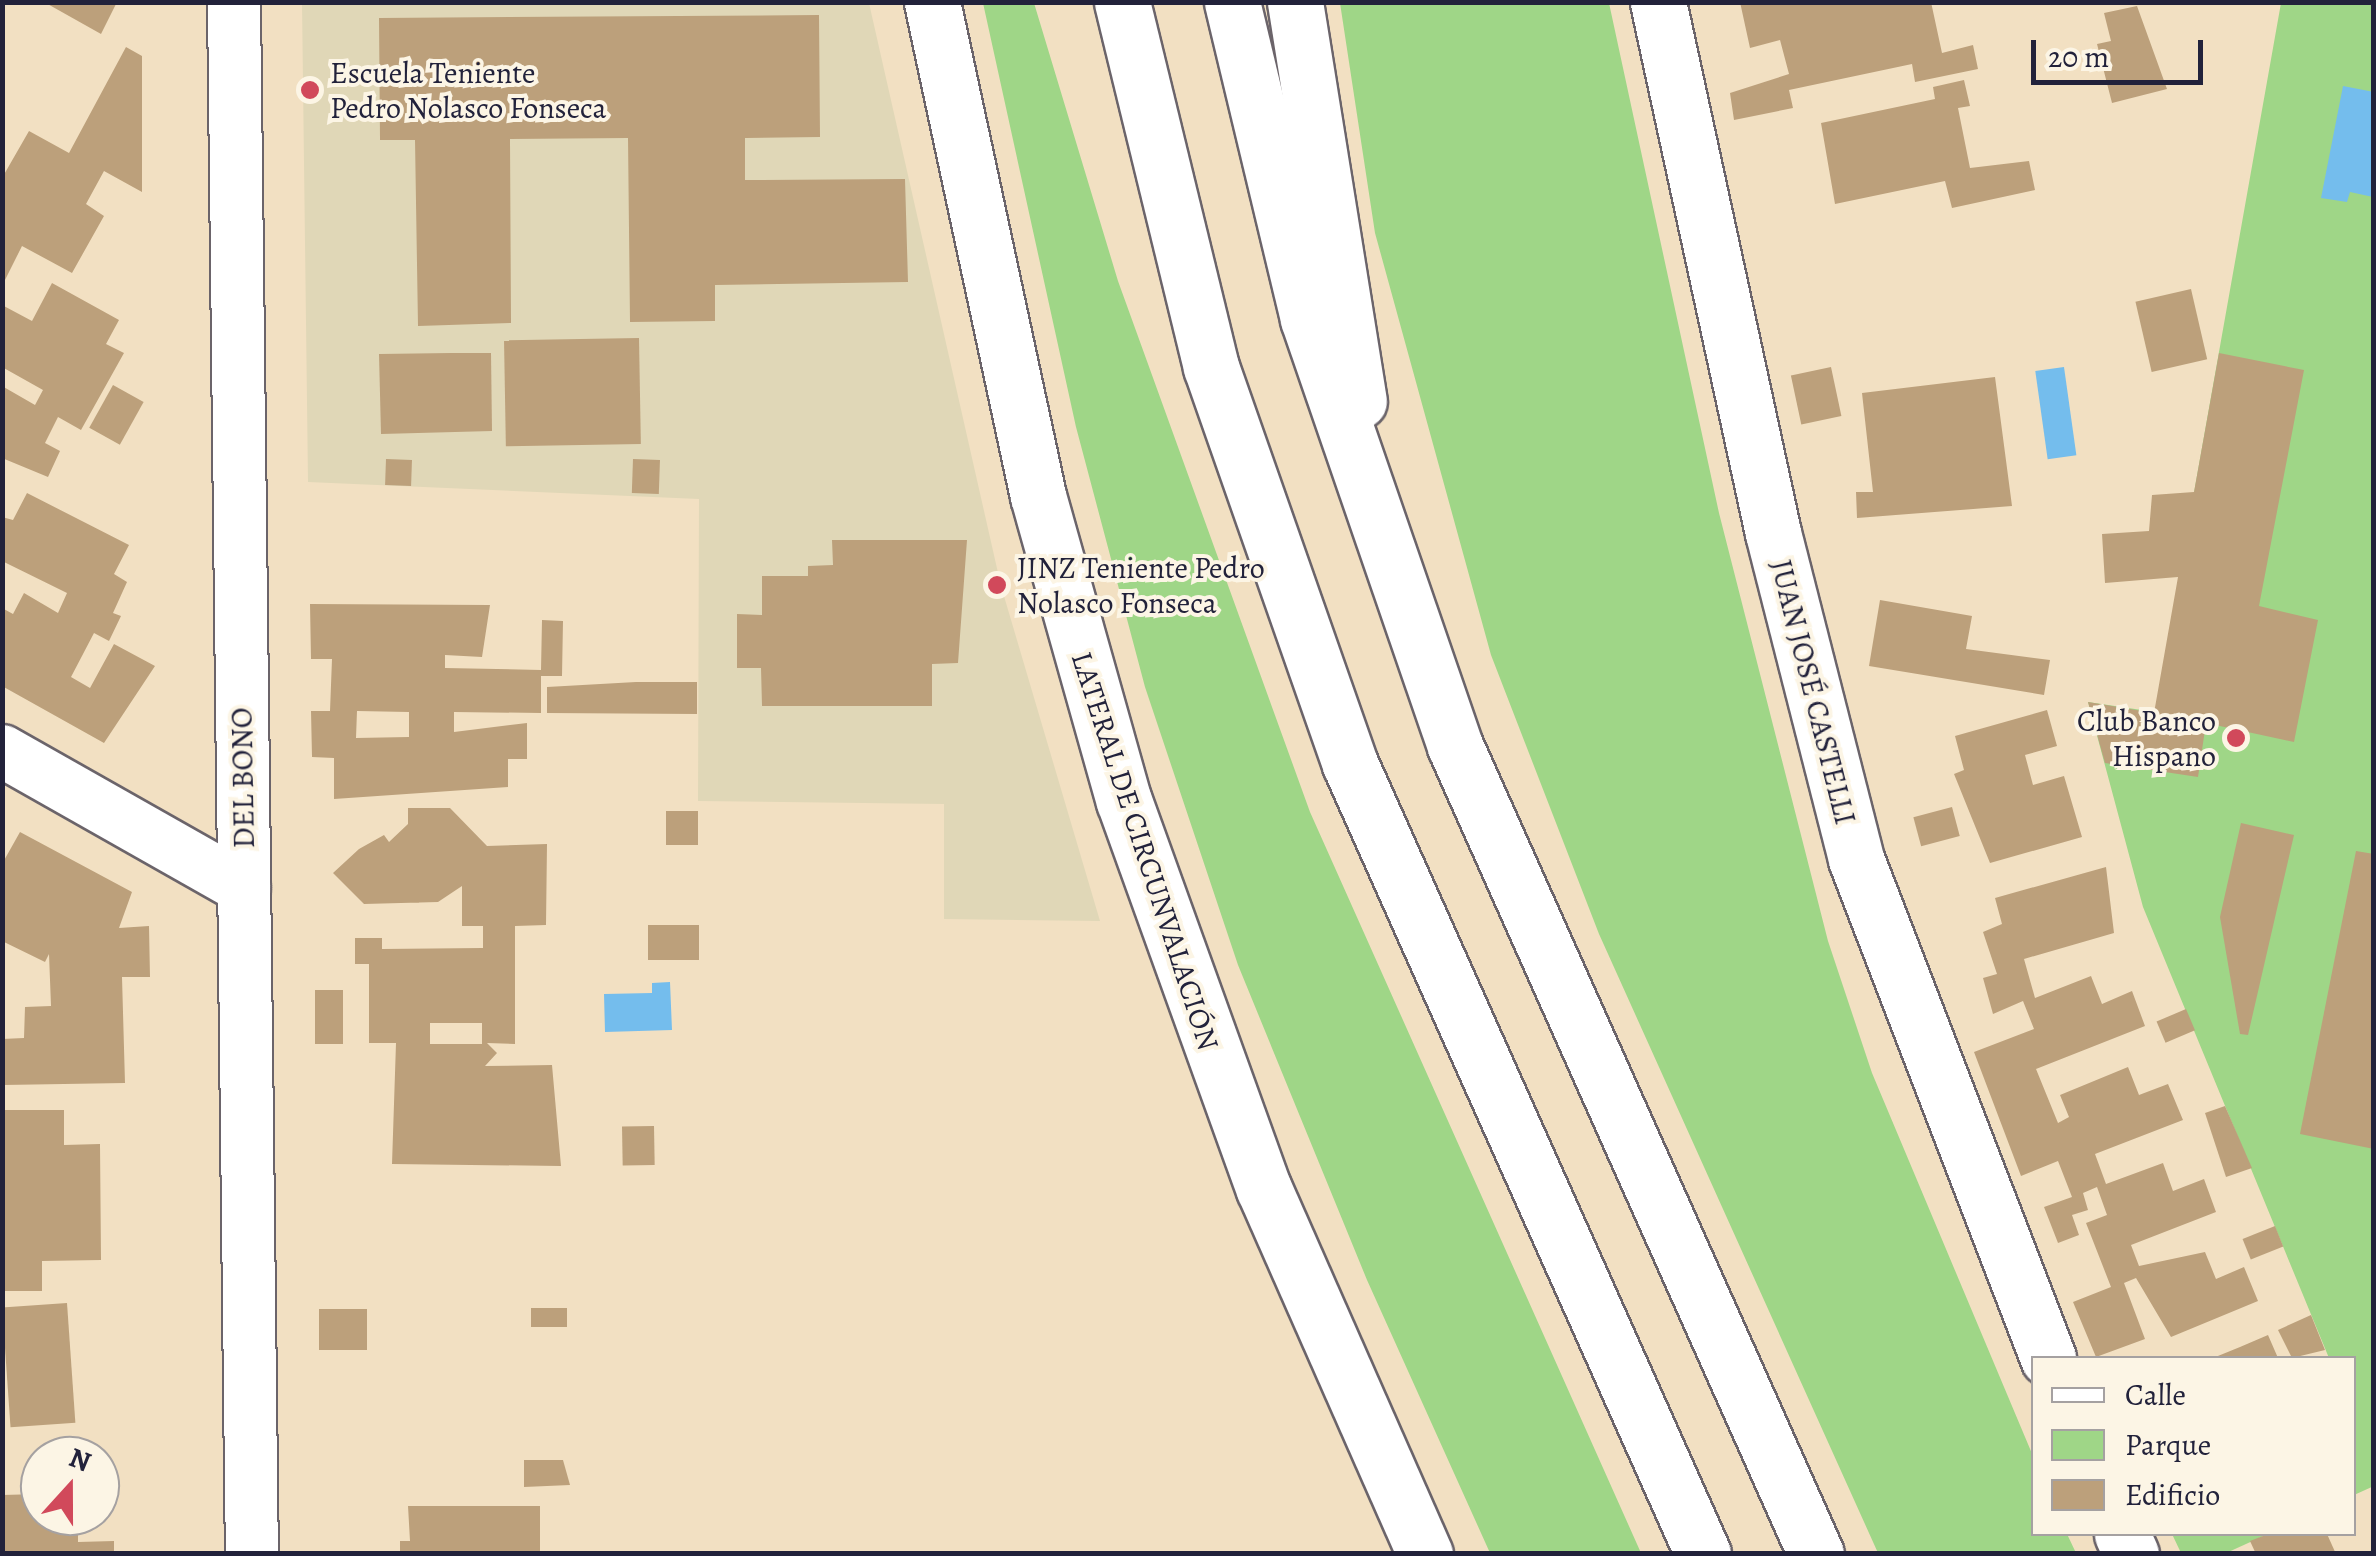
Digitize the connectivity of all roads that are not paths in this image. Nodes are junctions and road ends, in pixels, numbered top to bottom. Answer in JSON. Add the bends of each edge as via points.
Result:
{"nodes":[{"id":1,"x":234,"y":2,"type":"edge"},
{"id":2,"x":932,"y":2,"type":"edge"},
{"id":3,"x":1122,"y":2,"type":"edge"},
{"id":4,"x":1232,"y":2,"type":"edge"},
{"id":5,"x":1295,"y":2,"type":"edge"},
{"id":6,"x":1658,"y":2,"type":"edge"},
{"id":7,"x":1371,"y":504,"type":"junction"},
{"id":8,"x":2,"y":751,"type":"edge"},
{"id":9,"x":244,"y":888,"type":"junction"},
{"id":10,"x":2047,"y":1356,"type":"edge"},
{"id":11,"x":252,"y":1554,"type":"edge"},
{"id":12,"x":1424,"y":1554,"type":"edge"},
{"id":13,"x":1703,"y":1554,"type":"edge"},
{"id":14,"x":1816,"y":1554,"type":"edge"}],
"edges":[{"from":1,"to":9,"type":"street","name":"DEL BONO"},
{"from":2,"to":12,"type":"main road","name":"LATERAL DE CIRCUNVALACIÓN","via":[[1033,477],[1118,785],[1264,1189]]},
{"from":3,"to":13,"type":"main road","via":[[1211,367],[1350,764]]},
{"from":4,"to":7,"type":"main road","via":[[1297,280]]},
{"from":5,"to":7,"type":"main road"},
{"from":6,"to":10,"type":"main road","name":"JUAN JOSÉ CASTELLI","via":[[1773,534],[1856,859],[1914,1030]]},
{"from":7,"to":14,"type":"main road","via":[[1497,849]]},
{"from":8,"to":9,"type":"street"},
{"from":9,"to":11,"type":"street","name":"DEL BONO"}]}
